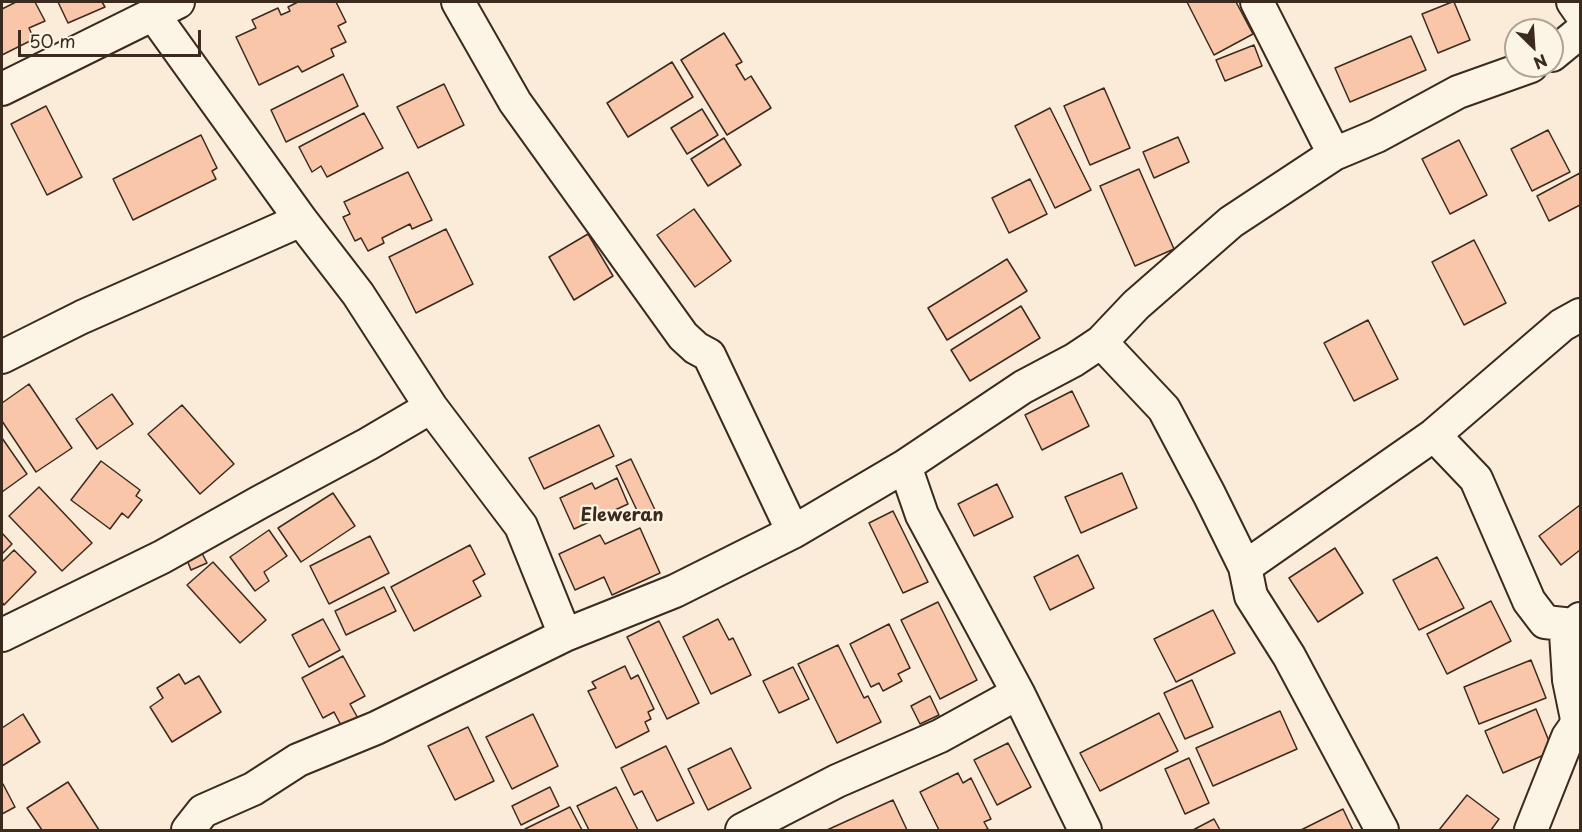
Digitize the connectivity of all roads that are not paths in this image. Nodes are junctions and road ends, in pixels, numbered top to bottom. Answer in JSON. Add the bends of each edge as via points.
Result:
{"nodes":[{"id":1,"x":458,"y":2,"type":"edge"},
{"id":2,"x":1257,"y":2,"type":"edge"},
{"id":3,"x":1573,"y":2,"type":"edge"},
{"id":4,"x":165,"y":8,"type":"edge"},
{"id":5,"x":1581,"y":12,"type":"edge"},
{"id":6,"x":1581,"y":32,"type":"edge"},
{"id":7,"x":1564,"y":45,"type":"edge"},
{"id":8,"x":1504,"y":76,"type":"edge"},
{"id":9,"x":2,"y":89,"type":"edge"},
{"id":10,"x":1334,"y":154,"type":"junction"},
{"id":11,"x":301,"y":220,"type":"junction"},
{"id":12,"x":1581,"y":315,"type":"edge"},
{"id":13,"x":1101,"y":342,"type":"junction"},
{"id":14,"x":2,"y":357,"type":"edge"},
{"id":15,"x":431,"y":406,"type":"junction"},
{"id":16,"x":1434,"y":435,"type":"junction"},
{"id":17,"x":905,"y":466,"type":"junction"},
{"id":18,"x":793,"y":532,"type":"junction"},
{"id":19,"x":1245,"y":567,"type":"junction"},
{"id":20,"x":1577,"y":622,"type":"edge"},
{"id":21,"x":2,"y":634,"type":"edge"},
{"id":22,"x":565,"y":635,"type":"junction"},
{"id":23,"x":1018,"y":693,"type":"junction"},
{"id":24,"x":188,"y":831,"type":"edge"},
{"id":25,"x":742,"y":831,"type":"edge"},
{"id":26,"x":1085,"y":831,"type":"edge"},
{"id":27,"x":1382,"y":831,"type":"edge"},
{"id":28,"x":1532,"y":831,"type":"edge"}],
"edges":[{"from":1,"to":18,"type":"street","via":[[515,102],[683,336],[709,355]]},
{"from":2,"to":10,"type":"street"},
{"from":3,"to":5,"type":"street"},
{"from":4,"to":9,"type":"street"},
{"from":4,"to":11,"type":"street"},
{"from":6,"to":7,"type":"street"},
{"from":8,"to":10,"type":"street","via":[[1458,92],[1377,136]]},
{"from":10,"to":13,"type":"street","via":[[1231,222],[1136,305]]},
{"from":11,"to":14,"type":"street","via":[[82,317]]},
{"from":11,"to":15,"type":"street","via":[[358,294]]},
{"from":12,"to":16,"type":"street","via":[[1562,325]]},
{"from":13,"to":17,"type":"street","via":[[1023,387]]},
{"from":13,"to":19,"type":"street","via":[[1164,409]]},
{"from":15,"to":21,"type":"street","via":[[162,557]]},
{"from":15,"to":22,"type":"street","via":[[521,526]]},
{"from":16,"to":19,"type":"street"},
{"from":16,"to":20,"type":"street","via":[[1476,479],[1529,601],[1545,622]]},
{"from":17,"to":18,"type":"street"},
{"from":17,"to":23,"type":"street","via":[[922,515]]},
{"from":18,"to":22,"type":"street","via":[[675,591]]},
{"from":19,"to":27,"type":"street","via":[[1251,596],[1289,656]]},
{"from":20,"to":28,"type":"street","via":[[1566,633],[1577,719]]},
{"from":22,"to":24,"type":"street","via":[[375,728],[298,760],[253,789],[203,811]]},
{"from":23,"to":25,"type":"street","via":[[940,736],[837,781]]},
{"from":23,"to":26,"type":"street"}]}
